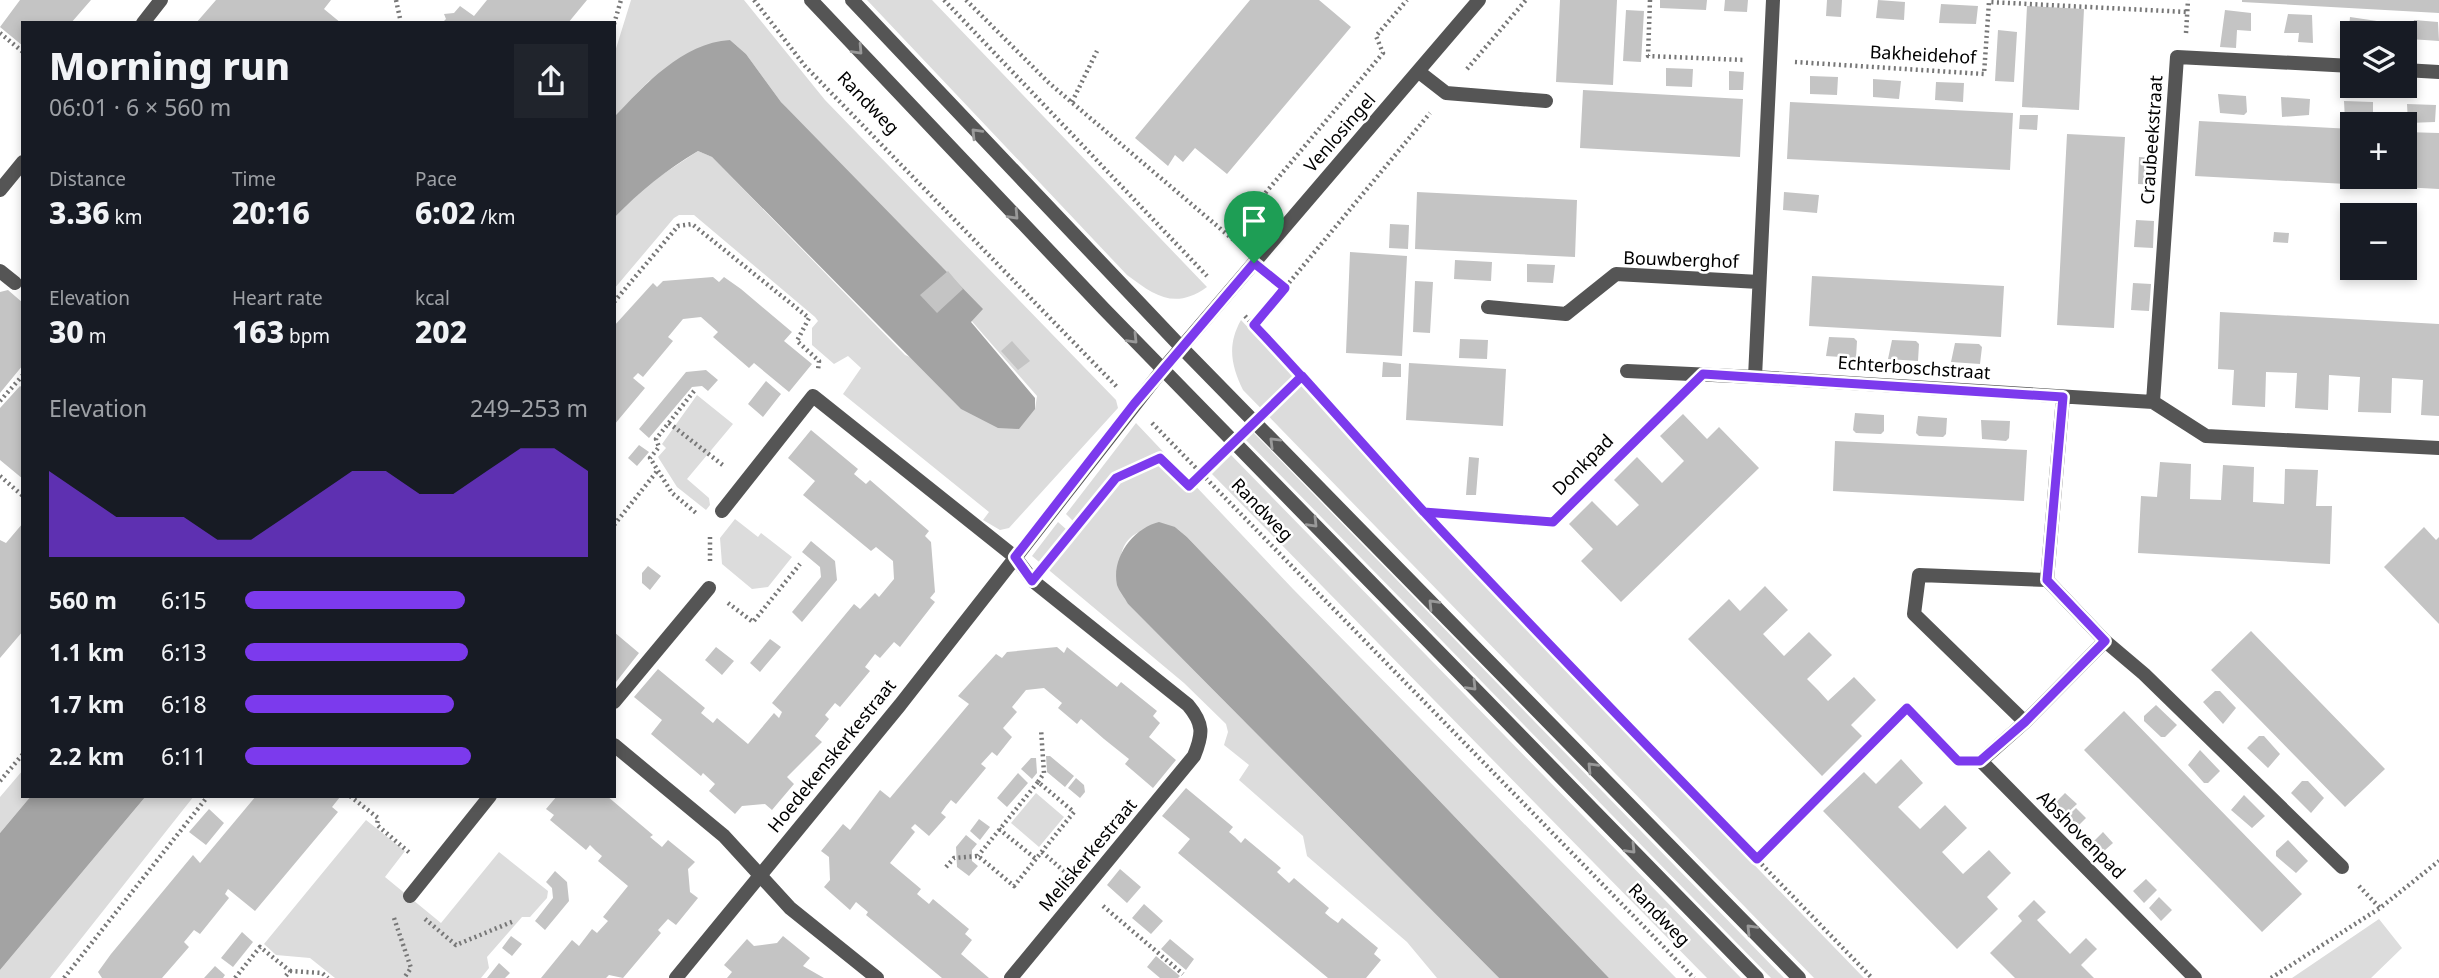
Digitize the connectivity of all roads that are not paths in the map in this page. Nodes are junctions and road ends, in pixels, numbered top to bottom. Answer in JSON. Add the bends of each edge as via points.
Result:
{"nodes":[{"id":1,"x":161,"y":0,"type":"edge"},
{"id":2,"x":811,"y":0,"type":"edge"},
{"id":3,"x":852,"y":0,"type":"edge"},
{"id":4,"x":1479,"y":0,"type":"edge"},
{"id":5,"x":1773,"y":0,"type":"edge"},
{"id":6,"x":145,"y":21,"type":"edge"},
{"id":7,"x":2340,"y":65,"type":"edge"},
{"id":8,"x":2417,"y":71,"type":"edge"},
{"id":9,"x":1419,"y":72,"type":"junction"},
{"id":10,"x":2439,"y":72,"type":"edge"},
{"id":11,"x":1546,"y":102,"type":"dead end"},
{"id":12,"x":21,"y":164,"type":"edge"},
{"id":13,"x":0,"y":190,"type":"edge"},
{"id":14,"x":0,"y":271,"type":"edge"},
{"id":15,"x":1759,"y":282,"type":"junction"},
{"id":16,"x":15,"y":283,"type":"dead end"},
{"id":17,"x":1488,"y":307,"type":"dead end"},
{"id":18,"x":1181,"y":347,"type":"junction"},
{"id":19,"x":1163,"y":369,"type":"junction"},
{"id":20,"x":1627,"y":371,"type":"dead end"},
{"id":21,"x":1755,"y":377,"type":"junction"},
{"id":22,"x":2063,"y":397,"type":"junction"},
{"id":23,"x":2153,"y":402,"type":"junction"},
{"id":24,"x":2439,"y":448,"type":"edge"},
{"id":25,"x":722,"y":511,"type":"road end"},
{"id":26,"x":1015,"y":557,"type":"junction"},
{"id":27,"x":2047,"y":580,"type":"junction"},
{"id":28,"x":709,"y":588,"type":"road end"},
{"id":29,"x":2105,"y":641,"type":"junction"},
{"id":30,"x":616,"y":700,"type":"edge"},
{"id":31,"x":2025,"y":722,"type":"junction"},
{"id":32,"x":616,"y":747,"type":"edge"},
{"id":33,"x":488,"y":798,"type":"edge"},
{"id":34,"x":2342,"y":867,"type":"dead end"},
{"id":35,"x":760,"y":874,"type":"junction"},
{"id":36,"x":408,"y":900,"type":"road end"},
{"id":37,"x":676,"y":978,"type":"edge"},
{"id":38,"x":877,"y":978,"type":"edge"},
{"id":39,"x":1011,"y":978,"type":"edge"},
{"id":40,"x":1757,"y":978,"type":"edge"},
{"id":41,"x":1799,"y":978,"type":"edge"},
{"id":42,"x":2196,"y":978,"type":"edge"}],
"edges":[{"from":1,"to":6,"type":"street"},
{"from":2,"to":19,"type":"street","name":"Randweg","one_way":true},
{"from":18,"to":3,"type":"street","one_way":true},
{"from":4,"to":9,"type":"street","name":"Venlosingel"},
{"from":5,"to":15,"type":"street"},
{"from":7,"to":23,"type":"street","name":"Craubeekstraat","via":[[2177,57]]},
{"from":8,"to":10,"type":"street"},
{"from":9,"to":11,"type":"street","via":[[1446,93]]},
{"from":9,"to":18,"type":"street","name":"Venlosingel"},
{"from":12,"to":13,"type":"street"},
{"from":14,"to":16,"type":"street"},
{"from":15,"to":17,"type":"street","name":"Bouwberghof","via":[[1616,274],[1566,314]]},
{"from":15,"to":21,"type":"street"},
{"from":18,"to":19,"type":"street"},
{"from":41,"to":18,"type":"street","one_way":true},
{"from":19,"to":26,"type":"street","name":"Hoedekenskerkestraat"},
{"from":19,"to":40,"type":"street","name":"Randweg","one_way":true},
{"from":20,"to":21,"type":"street"},
{"from":21,"to":22,"type":"street","name":"Echterboschstraat"},
{"from":22,"to":23,"type":"street","name":"Echterboschstraat"},
{"from":22,"to":27,"type":"street"},
{"from":23,"to":24,"type":"street","name":"Echterboschstraat","via":[[2206,436]]},
{"from":25,"to":26,"type":"street","via":[[813,396]]},
{"from":26,"to":35,"type":"street","name":"Hoedekenskerkestraat"},
{"from":26,"to":39,"type":"street","name":"Meliskerkestraat","via":[[1032,581],[1188,705],[1199,719],[1203,735],[1194,757]]},
{"from":27,"to":29,"type":"street"},
{"from":27,"to":31,"type":"street","via":[[1919,575],[1914,614]]},
{"from":28,"to":30,"type":"street"},
{"from":29,"to":31,"type":"street"},
{"from":29,"to":34,"type":"street"},
{"from":31,"to":42,"type":"street","name":"Abshovenpad","via":[[1980,761]]},
{"from":32,"to":35,"type":"street","via":[[724,836]]},
{"from":33,"to":36,"type":"street"},
{"from":35,"to":37,"type":"street","name":"Hoedekenskerkestraat"},
{"from":35,"to":38,"type":"street","via":[[790,908]]}]}
